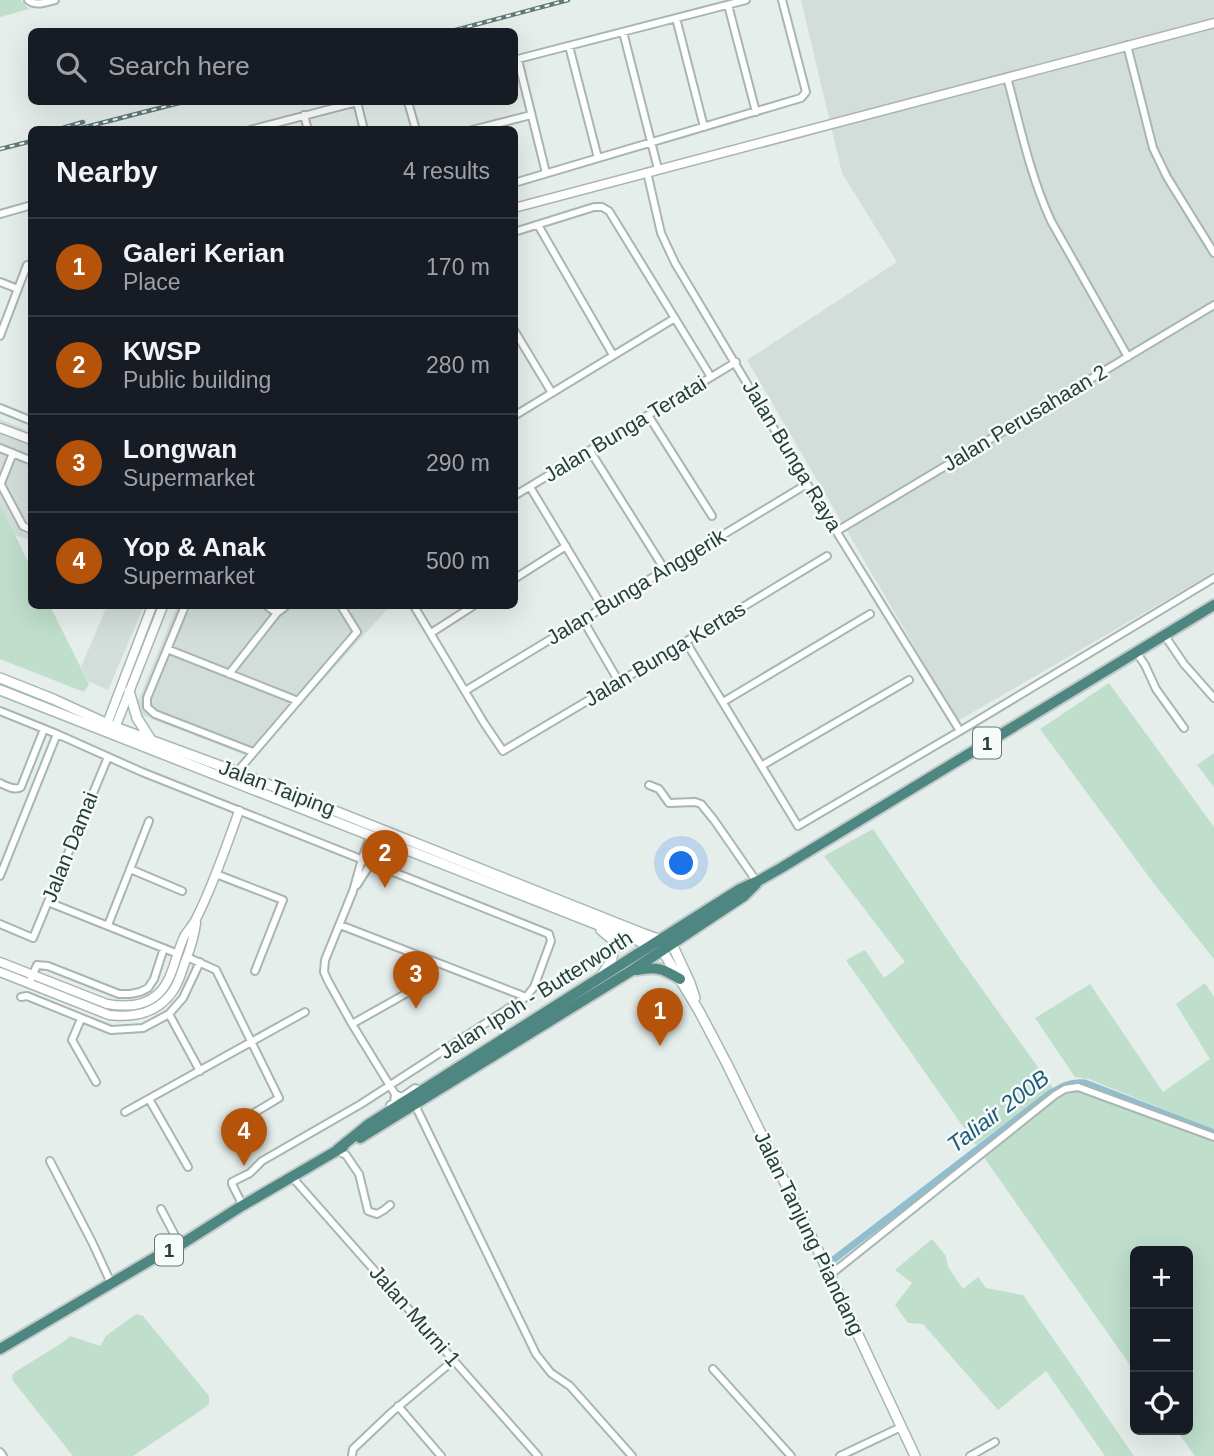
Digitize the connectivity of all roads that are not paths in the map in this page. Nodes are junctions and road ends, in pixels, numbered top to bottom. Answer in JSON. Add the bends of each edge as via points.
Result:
{"nodes":[{"id":1,"x":29,"y":0,"type":"edge"},
{"id":2,"x":55,"y":0,"type":"edge"},
{"id":3,"x":746,"y":0,"type":"edge"},
{"id":4,"x":782,"y":0,"type":"edge"},
{"id":5,"x":728,"y":5,"type":"junction"},
{"id":6,"x":676,"y":18,"type":"junction"},
{"id":7,"x":1214,"y":23,"type":"edge"},
{"id":8,"x":623,"y":32,"type":"junction"},
{"id":9,"x":1127,"y":45,"type":"junction"},
{"id":10,"x":569,"y":46,"type":"junction"},
{"id":11,"x":518,"y":59,"type":"edge"},
{"id":12,"x":518,"y":67,"type":"edge"},
{"id":13,"x":1007,"y":77,"type":"junction"},
{"id":14,"x":345,"y":105,"type":"edge"},
{"id":15,"x":358,"y":105,"type":"edge"},
{"id":16,"x":409,"y":105,"type":"edge"},
{"id":17,"x":756,"y":111,"type":"junction"},
{"id":18,"x":304,"y":115,"type":"junction"},
{"id":19,"x":531,"y":115,"type":"junction"},
{"id":20,"x":264,"y":126,"type":"edge"},
{"id":21,"x":307,"y":126,"type":"edge"},
{"id":22,"x":363,"y":126,"type":"edge"},
{"id":23,"x":415,"y":126,"type":"edge"},
{"id":24,"x":488,"y":126,"type":"edge"},
{"id":25,"x":704,"y":127,"type":"junction"},
{"id":26,"x":651,"y":142,"type":"junction"},
{"id":27,"x":598,"y":158,"type":"junction"},
{"id":28,"x":658,"y":169,"type":"junction"},
{"id":29,"x":647,"y":172,"type":"junction"},
{"id":30,"x":546,"y":173,"type":"junction"},
{"id":31,"x":518,"y":182,"type":"edge"},
{"id":32,"x":28,"y":206,"type":"edge"},
{"id":33,"x":518,"y":207,"type":"edge"},
{"id":34,"x":0,"y":214,"type":"edge"},
{"id":35,"x":538,"y":225,"type":"junction"},
{"id":36,"x":518,"y":231,"type":"edge"},
{"id":37,"x":1214,"y":253,"type":"edge"},
{"id":38,"x":27,"y":265,"type":"dead end"},
{"id":39,"x":0,"y":282,"type":"edge"},
{"id":40,"x":18,"y":289,"type":"junction"},
{"id":41,"x":1214,"y":305,"type":"edge"},
{"id":42,"x":675,"y":318,"type":"junction"},
{"id":43,"x":0,"y":337,"type":"edge"},
{"id":44,"x":518,"y":337,"type":"edge"},
{"id":45,"x":613,"y":355,"type":"junction"},
{"id":46,"x":1128,"y":357,"type":"junction"},
{"id":47,"x":736,"y":362,"type":"junction"},
{"id":48,"x":711,"y":377,"type":"junction"},
{"id":49,"x":552,"y":393,"type":"junction"},
{"id":50,"x":0,"y":408,"type":"edge"},
{"id":51,"x":518,"y":414,"type":"edge"},
{"id":52,"x":648,"y":415,"type":"junction"},
{"id":53,"x":28,"y":419,"type":"edge"},
{"id":54,"x":0,"y":428,"type":"edge"},
{"id":55,"x":28,"y":438,"type":"edge"},
{"id":56,"x":0,"y":448,"type":"edge"},
{"id":57,"x":13,"y":453,"type":"junction"},
{"id":58,"x":592,"y":454,"type":"dead end"},
{"id":59,"x":28,"y":459,"type":"edge"},
{"id":60,"x":0,"y":483,"type":"edge"},
{"id":61,"x":807,"y":484,"type":"junction"},
{"id":62,"x":530,"y":486,"type":"junction"},
{"id":63,"x":518,"y":494,"type":"edge"},
{"id":64,"x":712,"y":516,"type":"dead end"},
{"id":65,"x":28,"y":528,"type":"edge"},
{"id":66,"x":837,"y":531,"type":"junction"},
{"id":67,"x":566,"y":547,"type":"junction"},
{"id":68,"x":827,"y":556,"type":"dead end"},
{"id":69,"x":665,"y":570,"type":"junction"},
{"id":70,"x":518,"y":577,"type":"edge"},
{"id":71,"x":1214,"y":578,"type":"edge"},
{"id":72,"x":1214,"y":605,"type":"edge"},
{"id":73,"x":603,"y":608,"type":"junction"},
{"id":74,"x":151,"y":609,"type":"edge"},
{"id":75,"x":162,"y":609,"type":"edge"},
{"id":76,"x":184,"y":609,"type":"edge"},
{"id":77,"x":271,"y":609,"type":"edge"},
{"id":78,"x":282,"y":609,"type":"edge"},
{"id":79,"x":343,"y":609,"type":"edge"},
{"id":80,"x":416,"y":609,"type":"edge"},
{"id":81,"x":469,"y":609,"type":"edge"},
{"id":82,"x":277,"y":613,"type":"junction"},
{"id":83,"x":870,"y":614,"type":"dead end"},
{"id":84,"x":583,"y":620,"type":"junction"},
{"id":85,"x":431,"y":633,"type":"junction"},
{"id":86,"x":1165,"y":636,"type":"junction"},
{"id":87,"x":686,"y":642,"type":"junction"},
{"id":88,"x":167,"y":649,"type":"junction"},
{"id":89,"x":1136,"y":652,"type":"junction"},
{"id":90,"x":229,"y":674,"type":"junction"},
{"id":91,"x":0,"y":678,"type":"edge"},
{"id":92,"x":909,"y":680,"type":"dead end"},
{"id":93,"x":619,"y":682,"type":"junction"},
{"id":94,"x":0,"y":690,"type":"edge"},
{"id":95,"x":130,"y":691,"type":"junction"},
{"id":96,"x":465,"y":691,"type":"junction"},
{"id":97,"x":1214,"y":698,"type":"edge"},
{"id":98,"x":298,"y":701,"type":"junction"},
{"id":99,"x":723,"y":702,"type":"junction"},
{"id":100,"x":0,"y":711,"type":"edge"},
{"id":101,"x":1184,"y":728,"type":"dead end"},
{"id":102,"x":44,"y":729,"type":"junction"},
{"id":103,"x":110,"y":729,"type":"junction"},
{"id":104,"x":960,"y":731,"type":"junction"},
{"id":105,"x":57,"y":734,"type":"junction"},
{"id":106,"x":151,"y":740,"type":"junction"},
{"id":107,"x":253,"y":752,"type":"junction"},
{"id":108,"x":108,"y":757,"type":"junction"},
{"id":109,"x":763,"y":765,"type":"junction"},
{"id":110,"x":237,"y":772,"type":"junction"},
{"id":111,"x":0,"y":783,"type":"edge"},
{"id":112,"x":649,"y":785,"type":"dead end"},
{"id":113,"x":239,"y":811,"type":"junction"},
{"id":114,"x":149,"y":821,"type":"dead end"},
{"id":115,"x":372,"y":832,"type":"junction"},
{"id":116,"x":384,"y":836,"type":"junction"},
{"id":117,"x":362,"y":859,"type":"junction"},
{"id":118,"x":371,"y":863,"type":"junction"},
{"id":119,"x":130,"y":869,"type":"junction"},
{"id":120,"x":216,"y":874,"type":"junction"},
{"id":121,"x":0,"y":876,"type":"edge"},
{"id":122,"x":759,"y":881,"type":"junction"},
{"id":123,"x":182,"y":891,"type":"dead end"},
{"id":124,"x":353,"y":891,"type":"junction"},
{"id":125,"x":48,"y":902,"type":"junction"},
{"id":126,"x":196,"y":920,"type":"junction"},
{"id":127,"x":0,"y":924,"type":"edge"},
{"id":128,"x":595,"y":924,"type":"junction"},
{"id":129,"x":108,"y":925,"type":"junction"},
{"id":130,"x":340,"y":925,"type":"junction"},
{"id":131,"x":665,"y":945,"type":"junction"},
{"id":132,"x":650,"y":946,"type":"junction"},
{"id":133,"x":164,"y":948,"type":"junction"},
{"id":134,"x":178,"y":954,"type":"junction"},
{"id":135,"x":187,"y":957,"type":"junction"},
{"id":136,"x":428,"y":959,"type":"junction"},
{"id":137,"x":0,"y":962,"type":"edge"},
{"id":138,"x":200,"y":962,"type":"junction"},
{"id":139,"x":255,"y":971,"type":"dead end"},
{"id":140,"x":631,"y":971,"type":"junction"},
{"id":141,"x":0,"y":972,"type":"edge"},
{"id":142,"x":602,"y":975,"type":"junction"},
{"id":143,"x":31,"y":979,"type":"junction"},
{"id":144,"x":680,"y":979,"type":"junction"},
{"id":145,"x":21,"y":997,"type":"dead end"},
{"id":146,"x":526,"y":997,"type":"junction"},
{"id":147,"x":699,"y":1011,"type":"junction"},
{"id":148,"x":305,"y":1012,"type":"dead end"},
{"id":149,"x":169,"y":1014,"type":"junction"},
{"id":150,"x":81,"y":1019,"type":"junction"},
{"id":151,"x":352,"y":1024,"type":"junction"},
{"id":152,"x":250,"y":1042,"type":"junction"},
{"id":153,"x":200,"y":1070,"type":"junction"},
{"id":154,"x":96,"y":1082,"type":"dead end"},
{"id":155,"x":390,"y":1086,"type":"junction"},
{"id":156,"x":422,"y":1090,"type":"junction"},
{"id":157,"x":395,"y":1094,"type":"junction"},
{"id":158,"x":149,"y":1099,"type":"junction"},
{"id":159,"x":415,"y":1105,"type":"junction"},
{"id":160,"x":125,"y":1112,"type":"dead end"},
{"id":161,"x":384,"y":1115,"type":"junction"},
{"id":162,"x":244,"y":1119,"type":"dead end"},
{"id":163,"x":1214,"y":1137,"type":"edge"},
{"id":164,"x":344,"y":1155,"type":"junction"},
{"id":165,"x":50,"y":1161,"type":"dead end"},
{"id":166,"x":188,"y":1167,"type":"dead end"},
{"id":167,"x":292,"y":1177,"type":"junction"},
{"id":168,"x":390,"y":1205,"type":"dead end"},
{"id":169,"x":243,"y":1206,"type":"junction"},
{"id":170,"x":161,"y":1209,"type":"dead end"},
{"id":171,"x":180,"y":1245,"type":"junction"},
{"id":172,"x":830,"y":1275,"type":"junction"},
{"id":173,"x":111,"y":1283,"type":"junction"},
{"id":174,"x":0,"y":1349,"type":"edge"},
{"id":175,"x":454,"y":1360,"type":"junction"},
{"id":176,"x":713,"y":1369,"type":"dead end"},
{"id":177,"x":398,"y":1406,"type":"junction"},
{"id":178,"x":901,"y":1427,"type":"junction"},
{"id":179,"x":995,"y":1442,"type":"dead end"},
{"id":180,"x":351,"y":1455,"type":"edge"},
{"id":181,"x":441,"y":1456,"type":"edge"},
{"id":182,"x":538,"y":1456,"type":"edge"},
{"id":183,"x":632,"y":1456,"type":"edge"},
{"id":184,"x":790,"y":1456,"type":"edge"},
{"id":185,"x":840,"y":1456,"type":"edge"},
{"id":186,"x":915,"y":1456,"type":"edge"},
{"id":187,"x":970,"y":1456,"type":"edge"}],
"edges":[{"from":1,"to":2,"type":"street","via":[[37,4]]},
{"from":3,"to":5,"type":"street"},
{"from":4,"to":17,"type":"street","via":[[806,92],[801,98]]},
{"from":5,"to":6,"type":"street"},
{"from":5,"to":17,"type":"street"},
{"from":6,"to":8,"type":"street"},
{"from":6,"to":25,"type":"street"},
{"from":7,"to":9,"type":"street"},
{"from":8,"to":10,"type":"street"},
{"from":8,"to":26,"type":"street"},
{"from":9,"to":13,"type":"street"},
{"from":9,"to":37,"type":"street","via":[[1153,148]]},
{"from":10,"to":11,"type":"street"},
{"from":10,"to":27,"type":"street"},
{"from":12,"to":19,"type":"street"},
{"from":13,"to":28,"type":"street"},
{"from":13,"to":46,"type":"street","via":[[1028,160],[1051,221]]},
{"from":14,"to":18,"type":"street"},
{"from":15,"to":22,"type":"street"},
{"from":16,"to":23,"type":"street"},
{"from":17,"to":25,"type":"street"},
{"from":18,"to":20,"type":"street"},
{"from":18,"to":21,"type":"street"},
{"from":19,"to":24,"type":"street"},
{"from":19,"to":30,"type":"street"},
{"from":25,"to":26,"type":"street"},
{"from":26,"to":27,"type":"street"},
{"from":26,"to":28,"type":"street"},
{"from":27,"to":30,"type":"street"},
{"from":28,"to":29,"type":"street"},
{"from":29,"to":33,"type":"street"},
{"from":29,"to":47,"type":"street","name":"Jalan Bunga Raya","via":[[662,233],[675,263]]},
{"from":30,"to":31,"type":"street"},
{"from":32,"to":34,"type":"street"},
{"from":35,"to":36,"type":"street"},
{"from":35,"to":42,"type":"street","via":[[594,206],[609,211]]},
{"from":35,"to":45,"type":"street"},
{"from":38,"to":40,"type":"street"},
{"from":39,"to":40,"type":"street"},
{"from":40,"to":43,"type":"street"},
{"from":41,"to":46,"type":"street","name":"Jalan Perusahaan 2"},
{"from":42,"to":45,"type":"street"},
{"from":42,"to":48,"type":"street"},
{"from":44,"to":49,"type":"street"},
{"from":45,"to":49,"type":"street"},
{"from":46,"to":66,"type":"street","name":"Jalan Perusahaan 2"},
{"from":47,"to":48,"type":"street","name":"Jalan Bunga Teratai"},
{"from":47,"to":61,"type":"street","name":"Jalan Bunga Raya"},
{"from":48,"to":52,"type":"street","name":"Jalan Bunga Teratai"},
{"from":49,"to":51,"type":"street"},
{"from":50,"to":53,"type":"street"},
{"from":52,"to":62,"type":"street","name":"Jalan Bunga Teratai"},
{"from":52,"to":64,"type":"street"},
{"from":54,"to":55,"type":"street"},
{"from":56,"to":57,"type":"street"},
{"from":57,"to":59,"type":"street"},
{"from":57,"to":60,"type":"street"},
{"from":58,"to":69,"type":"street"},
{"from":60,"to":65,"type":"street"},
{"from":61,"to":66,"type":"street","name":"Jalan Bunga Raya"},
{"from":61,"to":69,"type":"street","name":"Jalan Bunga Anggerik"},
{"from":62,"to":63,"type":"street","name":"Jalan Bunga Teratai"},
{"from":62,"to":67,"type":"street"},
{"from":66,"to":104,"type":"street","name":"Jalan Bunga Raya"},
{"from":67,"to":70,"type":"street"},
{"from":67,"to":73,"type":"street"},
{"from":68,"to":87,"type":"street","name":"Jalan Bunga Kertas"},
{"from":69,"to":73,"type":"street","name":"Jalan Bunga Anggerik"},
{"from":71,"to":104,"type":"street"},
{"from":72,"to":86,"type":"highway","name":"Jalan Ipoh - Butterworth","number":"1"},
{"from":73,"to":84,"type":"street","name":"Jalan Bunga Anggerik"},
{"from":74,"to":103,"type":"street"},
{"from":75,"to":95,"type":"street"},
{"from":76,"to":88,"type":"street"},
{"from":77,"to":82,"type":"street"},
{"from":78,"to":82,"type":"street"},
{"from":79,"to":98,"type":"street","via":[[357,632]]},
{"from":80,"to":85,"type":"street"},
{"from":81,"to":85,"type":"street"},
{"from":82,"to":90,"type":"street"},
{"from":83,"to":99,"type":"street"},
{"from":84,"to":93,"type":"street"},
{"from":84,"to":96,"type":"street","name":"Jalan Bunga Anggerik"},
{"from":85,"to":96,"type":"street"},
{"from":86,"to":89,"type":"highway","name":"Jalan Ipoh - Butterworth","number":"1"},
{"from":86,"to":97,"type":"street"},
{"from":87,"to":93,"type":"street","name":"Jalan Bunga Kertas"},
{"from":87,"to":99,"type":"street"},
{"from":88,"to":90,"type":"street"},
{"from":88,"to":107,"type":"street","via":[[147,707]]},
{"from":89,"to":101,"type":"street"},
{"from":89,"to":122,"type":"highway","name":"Jalan Ipoh - Butterworth","number":"1"},
{"from":90,"to":98,"type":"street"},
{"from":91,"to":103,"type":"main road","name":"Jalan Taiping"},
{"from":92,"to":109,"type":"street"},
{"from":93,"to":96,"type":"street","name":"Jalan Bunga Kertas","via":[[503,751]]},
{"from":94,"to":103,"type":"main road","name":"Jalan Taiping"},
{"from":95,"to":103,"type":"street"},
{"from":95,"to":106,"type":"main road","via":[[137,718]]},
{"from":98,"to":107,"type":"street"},
{"from":99,"to":109,"type":"street"},
{"from":100,"to":102,"type":"street"},
{"from":102,"to":105,"type":"street"},
{"from":102,"to":111,"type":"street","via":[[21,787]]},
{"from":103,"to":106,"type":"main road","name":"Jalan Taiping"},
{"from":103,"to":115,"type":"main road","name":"Jalan Taiping"},
{"from":104,"to":109,"type":"street","via":[[798,826]]},
{"from":105,"to":108,"type":"street"},
{"from":105,"to":121,"type":"street"},
{"from":106,"to":110,"type":"main road","name":"Jalan Taiping"},
{"from":107,"to":110,"type":"street"},
{"from":108,"to":113,"type":"street"},
{"from":108,"to":125,"type":"street","name":"Jalan Damai"},
{"from":110,"to":115,"type":"main road","name":"Jalan Taiping"},
{"from":112,"to":122,"type":"street","via":[[659,789],[669,803],[701,804]]},
{"from":113,"to":117,"type":"street"},
{"from":113,"to":120,"type":"street"},
{"from":114,"to":119,"type":"street"},
{"from":115,"to":116,"type":"main road","name":"Jalan Taiping"},
{"from":115,"to":117,"type":"street"},
{"from":116,"to":118,"type":"street"},
{"from":116,"to":128,"type":"main road","name":"Jalan Taiping"},
{"from":116,"to":131,"type":"main road","name":"Jalan Taiping"},
{"from":117,"to":118,"type":"street"},
{"from":117,"to":124,"type":"street"},
{"from":118,"to":124,"type":"street"},
{"from":118,"to":146,"type":"street","via":[[549,934],[551,941]]},
{"from":119,"to":123,"type":"street"},
{"from":119,"to":129,"type":"street"},
{"from":120,"to":126,"type":"street"},
{"from":120,"to":139,"type":"street","via":[[283,900]]},
{"from":122,"to":131,"type":"highway","name":"Jalan Ipoh - Butterworth","number":"1","via":[[744,896]]},
{"from":124,"to":130,"type":"street"},
{"from":125,"to":127,"type":"street","name":"Jalan Damai","via":[[33,938]]},
{"from":125,"to":129,"type":"street"},
{"from":126,"to":134,"type":"street"},
{"from":126,"to":135,"type":"street"},
{"from":128,"to":132,"type":"main road","name":"Jalan Taiping"},
{"from":128,"to":142,"type":"main road","via":[[615,946]]},
{"from":129,"to":133,"type":"street"},
{"from":130,"to":136,"type":"street"},
{"from":130,"to":151,"type":"street","via":[[324,972]]},
{"from":131,"to":132,"type":"highway","name":"Jalan Ipoh - Butterworth","number":"1"},
{"from":131,"to":140,"type":"highway","name":"Jalan Ipoh - Butterworth","number":"1"},
{"from":131,"to":144,"type":"main road","name":"Jalan Tanjung Piandang"},
{"from":131,"to":147,"type":"main road","name":"Jalan Tanjung Piandang","via":[[690,983]]},
{"from":132,"to":142,"type":"highway","name":"Jalan Ipoh - Butterworth","number":"1"},
{"from":133,"to":134,"type":"street"},
{"from":133,"to":143,"type":"street","via":[[154,979],[140,992],[119,994],[48,966],[37,965]]},
{"from":134,"to":143,"type":"street","via":[[158,995],[134,1005],[107,1004]]},
{"from":135,"to":138,"type":"street"},
{"from":135,"to":143,"type":"street","via":[[165,1000],[153,1010],[125,1017],[109,1015]]},
{"from":136,"to":146,"type":"street"},
{"from":136,"to":151,"type":"street","via":[[407,993]]},
{"from":137,"to":143,"type":"street"},
{"from":138,"to":149,"type":"street","via":[[183,998]]},
{"from":138,"to":152,"type":"street","via":[[216,970]]},
{"from":140,"to":144,"type":"highway","via":[[657,967]]},
{"from":140,"to":159,"type":"highway","name":"Jalan Ipoh - Butterworth","number":"1"},
{"from":141,"to":143,"type":"street"},
{"from":142,"to":156,"type":"highway","name":"Jalan Ipoh - Butterworth","number":"1"},
{"from":144,"to":147,"type":"main road","name":"Jalan Tanjung Piandang"},
{"from":145,"to":150,"type":"street"},
{"from":146,"to":155,"type":"street"},
{"from":147,"to":172,"type":"main road","name":"Jalan Tanjung Piandang"},
{"from":148,"to":152,"type":"street"},
{"from":149,"to":150,"type":"street","via":[[131,1030],[111,1030]]},
{"from":149,"to":153,"type":"street"},
{"from":150,"to":154,"type":"street","via":[[72,1040]]},
{"from":151,"to":155,"type":"street"},
{"from":152,"to":153,"type":"street"},
{"from":152,"to":162,"type":"street","via":[[279,1098]]},
{"from":153,"to":158,"type":"street"},
{"from":155,"to":157,"type":"street"},
{"from":155,"to":169,"type":"street","via":[[262,1161],[232,1184]]},
{"from":156,"to":157,"type":"street","via":[[415,1088],[402,1097]]},
{"from":156,"to":161,"type":"highway","name":"Jalan Ipoh - Butterworth","number":"1"},
{"from":157,"to":161,"type":"street"},
{"from":158,"to":160,"type":"street"},
{"from":158,"to":166,"type":"street"},
{"from":159,"to":164,"type":"highway","name":"Jalan Ipoh - Butterworth","number":"1"},
{"from":159,"to":183,"type":"street","via":[[536,1354]]},
{"from":161,"to":164,"type":"highway","name":"Jalan Ipoh - Butterworth","number":"1","via":[[369,1124]]},
{"from":163,"to":172,"type":"street","via":[[1078,1087],[1065,1089]]},
{"from":164,"to":167,"type":"highway","name":"Jalan Ipoh - Butterworth","number":"1"},
{"from":164,"to":168,"type":"street","via":[[360,1177],[368,1211],[377,1214]]},
{"from":165,"to":173,"type":"street"},
{"from":167,"to":169,"type":"highway","name":"Jalan Ipoh - Butterworth","number":"1"},
{"from":167,"to":175,"type":"street","name":"Jalan Murni 1"},
{"from":169,"to":171,"type":"highway","name":"Jalan Ipoh - Butterworth","number":"1"},
{"from":170,"to":171,"type":"street"},
{"from":171,"to":173,"type":"highway","name":"Jalan Ipoh - Butterworth","number":"1"},
{"from":172,"to":178,"type":"main road","name":"Jalan Tanjung Piandang"},
{"from":173,"to":174,"type":"highway","name":"Jalan Ipoh - Butterworth","number":"1"},
{"from":175,"to":177,"type":"street"},
{"from":175,"to":182,"type":"street","name":"Jalan Murni 1"},
{"from":176,"to":184,"type":"street"},
{"from":177,"to":180,"type":"street"},
{"from":177,"to":181,"type":"street"},
{"from":178,"to":185,"type":"street"},
{"from":178,"to":186,"type":"main road","name":"Jalan Tanjung Piandang"},
{"from":179,"to":187,"type":"street"}]}
